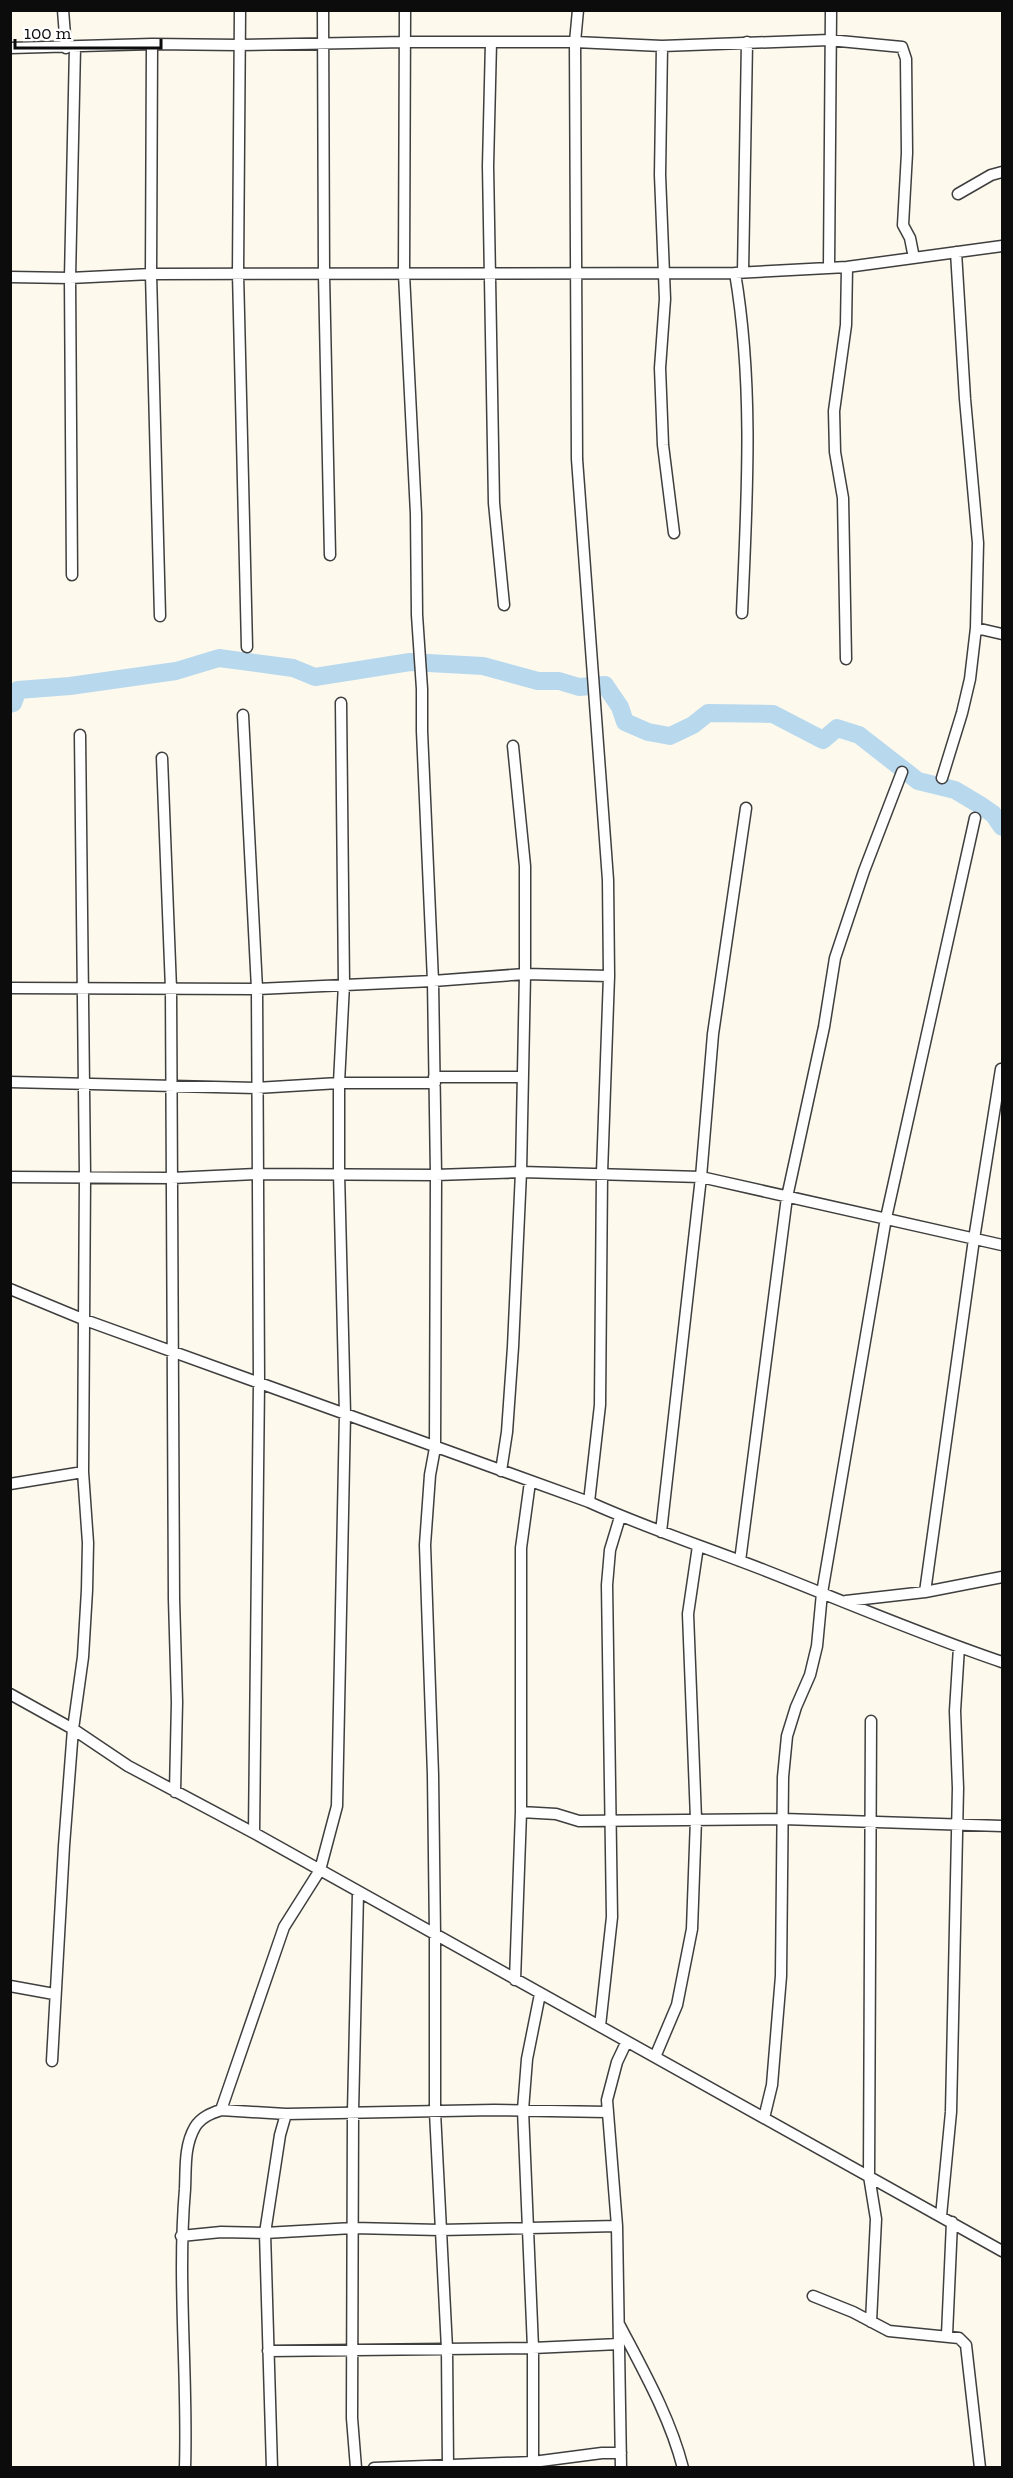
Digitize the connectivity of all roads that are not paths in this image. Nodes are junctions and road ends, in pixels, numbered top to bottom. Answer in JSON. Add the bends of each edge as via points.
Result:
{"nodes":[{"id":1,"x":63,"y":10,"type":"edge"},
{"id":2,"x":240,"y":10,"type":"edge"},
{"id":3,"x":323,"y":10,"type":"edge"},
{"id":4,"x":405,"y":10,"type":"edge"},
{"id":5,"x":578,"y":10,"type":"edge"},
{"id":6,"x":831,"y":10,"type":"edge"},
{"id":7,"x":829,"y":40,"type":"junction"},
{"id":8,"x":406,"y":42,"type":"junction"},
{"id":9,"x":491,"y":42,"type":"junction"},
{"id":10,"x":575,"y":42,"type":"junction"},
{"id":11,"x":747,"y":42,"type":"junction"},
{"id":12,"x":152,"y":44,"type":"junction"},
{"id":13,"x":322,"y":44,"type":"junction"},
{"id":14,"x":238,"y":45,"type":"junction"},
{"id":15,"x":662,"y":46,"type":"junction"},
{"id":16,"x":10,"y":48,"type":"edge"},
{"id":17,"x":71,"y":48,"type":"junction"},
{"id":18,"x":1002,"y":172,"type":"edge"},
{"id":19,"x":958,"y":194,"type":"dead end"},
{"id":20,"x":1002,"y":246,"type":"edge"},
{"id":21,"x":956,"y":252,"type":"junction"},
{"id":22,"x":914,"y":258,"type":"junction"},
{"id":23,"x":847,"y":267,"type":"junction"},
{"id":24,"x":829,"y":268,"type":"junction"},
{"id":25,"x":664,"y":272,"type":"junction"},
{"id":26,"x":238,"y":273,"type":"junction"},
{"id":27,"x":739,"y":273,"type":"junction"},
{"id":28,"x":151,"y":274,"type":"junction"},
{"id":29,"x":404,"y":274,"type":"junction"},
{"id":30,"x":489,"y":274,"type":"junction"},
{"id":31,"x":578,"y":274,"type":"junction"},
{"id":32,"x":324,"y":275,"type":"junction"},
{"id":33,"x":10,"y":277,"type":"edge"},
{"id":34,"x":70,"y":278,"type":"junction"},
{"id":35,"x":674,"y":533,"type":"dead end"},
{"id":36,"x":330,"y":555,"type":"dead end"},
{"id":37,"x":72,"y":575,"type":"dead end"},
{"id":38,"x":504,"y":604,"type":"dead end"},
{"id":39,"x":742,"y":613,"type":"dead end"},
{"id":40,"x":160,"y":616,"type":"dead end"},
{"id":41,"x":976,"y":628,"type":"junction"},
{"id":42,"x":1002,"y":634,"type":"edge"},
{"id":43,"x":247,"y":647,"type":"dead end"},
{"id":44,"x":846,"y":659,"type":"dead end"},
{"id":45,"x":341,"y":703,"type":"dead end"},
{"id":46,"x":243,"y":715,"type":"dead end"},
{"id":47,"x":80,"y":735,"type":"dead end"},
{"id":48,"x":513,"y":746,"type":"dead end"},
{"id":49,"x":162,"y":758,"type":"dead end"},
{"id":50,"x":902,"y":772,"type":"dead end"},
{"id":51,"x":942,"y":778,"type":"dead end"},
{"id":52,"x":746,"y":808,"type":"dead end"},
{"id":53,"x":975,"y":818,"type":"dead end"},
{"id":54,"x":525,"y":974,"type":"junction"},
{"id":55,"x":609,"y":976,"type":"junction"},
{"id":56,"x":433,"y":981,"type":"junction"},
{"id":57,"x":344,"y":984,"type":"junction"},
{"id":58,"x":81,"y":987,"type":"junction"},
{"id":59,"x":10,"y":988,"type":"edge"},
{"id":60,"x":171,"y":989,"type":"junction"},
{"id":61,"x":257,"y":989,"type":"junction"},
{"id":62,"x":1001,"y":1069,"type":"dead end"},
{"id":63,"x":523,"y":1077,"type":"junction"},
{"id":64,"x":435,"y":1080,"type":"junction"},
{"id":65,"x":10,"y":1082,"type":"edge"},
{"id":66,"x":83,"y":1083,"type":"junction"},
{"id":67,"x":339,"y":1083,"type":"junction"},
{"id":68,"x":171,"y":1084,"type":"junction"},
{"id":69,"x":256,"y":1088,"type":"junction"},
{"id":70,"x":521,"y":1172,"type":"junction"},
{"id":71,"x":339,"y":1173,"type":"junction"},
{"id":72,"x":602,"y":1173,"type":"junction"},
{"id":73,"x":256,"y":1174,"type":"junction"},
{"id":74,"x":436,"y":1175,"type":"junction"},
{"id":75,"x":85,"y":1176,"type":"junction"},
{"id":76,"x":701,"y":1177,"type":"junction"},
{"id":77,"x":10,"y":1178,"type":"edge"},
{"id":78,"x":172,"y":1178,"type":"junction"},
{"id":79,"x":787,"y":1197,"type":"junction"},
{"id":80,"x":886,"y":1218,"type":"junction"},
{"id":81,"x":974,"y":1239,"type":"junction"},
{"id":82,"x":1002,"y":1245,"type":"edge"},
{"id":83,"x":10,"y":1289,"type":"edge"},
{"id":84,"x":85,"y":1320,"type":"junction"},
{"id":85,"x":173,"y":1350,"type":"junction"},
{"id":86,"x":259,"y":1382,"type":"junction"},
{"id":87,"x":345,"y":1414,"type":"junction"},
{"id":88,"x":435,"y":1448,"type":"junction"},
{"id":89,"x":501,"y":1471,"type":"junction"},
{"id":90,"x":83,"y":1472,"type":"junction"},
{"id":91,"x":530,"y":1482,"type":"junction"},
{"id":92,"x":10,"y":1484,"type":"edge"},
{"id":93,"x":589,"y":1502,"type":"junction"},
{"id":94,"x":620,"y":1517,"type":"junction"},
{"id":95,"x":661,"y":1532,"type":"junction"},
{"id":96,"x":698,"y":1546,"type":"junction"},
{"id":97,"x":740,"y":1561,"type":"junction"},
{"id":98,"x":1002,"y":1577,"type":"edge"},
{"id":99,"x":925,"y":1592,"type":"junction"},
{"id":100,"x":822,"y":1593,"type":"junction"},
{"id":101,"x":842,"y":1601,"type":"junction"},
{"id":102,"x":959,"y":1647,"type":"junction"},
{"id":103,"x":1002,"y":1662,"type":"edge"},
{"id":104,"x":10,"y":1694,"type":"edge"},
{"id":105,"x":871,"y":1721,"type":"dead end"},
{"id":106,"x":74,"y":1728,"type":"junction"},
{"id":107,"x":175,"y":1792,"type":"junction"},
{"id":108,"x":520,"y":1812,"type":"junction"},
{"id":109,"x":611,"y":1819,"type":"junction"},
{"id":110,"x":696,"y":1819,"type":"junction"},
{"id":111,"x":783,"y":1819,"type":"junction"},
{"id":112,"x":872,"y":1823,"type":"junction"},
{"id":113,"x":956,"y":1824,"type":"junction"},
{"id":114,"x":1002,"y":1826,"type":"edge"},
{"id":115,"x":254,"y":1833,"type":"junction"},
{"id":116,"x":320,"y":1870,"type":"junction"},
{"id":117,"x":358,"y":1893,"type":"junction"},
{"id":118,"x":435,"y":1935,"type":"junction"},
{"id":119,"x":515,"y":1980,"type":"junction"},
{"id":120,"x":10,"y":1986,"type":"edge"},
{"id":121,"x":54,"y":1994,"type":"junction"},
{"id":122,"x":540,"y":1994,"type":"junction"},
{"id":123,"x":600,"y":2026,"type":"junction"},
{"id":124,"x":626,"y":2043,"type":"junction"},
{"id":125,"x":655,"y":2057,"type":"junction"},
{"id":126,"x":52,"y":2061,"type":"dead end"},
{"id":127,"x":221,"y":2110,"type":"junction"},
{"id":128,"x":523,"y":2110,"type":"junction"},
{"id":129,"x":352,"y":2112,"type":"junction"},
{"id":130,"x":435,"y":2112,"type":"junction"},
{"id":131,"x":607,"y":2112,"type":"junction"},
{"id":132,"x":286,"y":2114,"type":"junction"},
{"id":133,"x":764,"y":2118,"type":"junction"},
{"id":134,"x":869,"y":2176,"type":"junction"},
{"id":135,"x":941,"y":2216,"type":"junction"},
{"id":136,"x":952,"y":2222,"type":"junction"},
{"id":137,"x":617,"y":2226,"type":"junction"},
{"id":138,"x":353,"y":2228,"type":"junction"},
{"id":139,"x":526,"y":2228,"type":"junction"},
{"id":140,"x":440,"y":2230,"type":"junction"},
{"id":141,"x":265,"y":2233,"type":"junction"},
{"id":142,"x":180,"y":2236,"type":"junction"},
{"id":143,"x":1002,"y":2251,"type":"edge"},
{"id":144,"x":813,"y":2296,"type":"dead end"},
{"id":145,"x":618,"y":2321,"type":"junction"},
{"id":146,"x":871,"y":2322,"type":"junction"},
{"id":147,"x":947,"y":2335,"type":"junction"},
{"id":148,"x":619,"y":2344,"type":"junction"},
{"id":149,"x":533,"y":2348,"type":"junction"},
{"id":150,"x":447,"y":2349,"type":"junction"},
{"id":151,"x":352,"y":2350,"type":"junction"},
{"id":152,"x":268,"y":2351,"type":"junction"},
{"id":153,"x":621,"y":2453,"type":"junction"},
{"id":154,"x":533,"y":2465,"type":"edge"},
{"id":155,"x":448,"y":2466,"type":"edge"},
{"id":156,"x":186,"y":2468,"type":"edge"},
{"id":157,"x":272,"y":2468,"type":"edge"},
{"id":158,"x":356,"y":2468,"type":"edge"},
{"id":159,"x":374,"y":2468,"type":"edge"},
{"id":160,"x":621,"y":2468,"type":"edge"},
{"id":161,"x":683,"y":2468,"type":"edge"},
{"id":162,"x":980,"y":2468,"type":"edge"}],
"edges":[{"from":1,"to":17,"type":"street"},
{"from":2,"to":14,"type":"street"},
{"from":3,"to":13,"type":"street"},
{"from":4,"to":8,"type":"street"},
{"from":5,"to":10,"type":"street"},
{"from":6,"to":7,"type":"street"},
{"from":7,"to":11,"type":"street"},
{"from":7,"to":22,"type":"street","via":[[902,47],[906,59],[907,153],[903,225]]},
{"from":7,"to":24,"type":"street"},
{"from":8,"to":9,"type":"street"},
{"from":8,"to":13,"type":"street"},
{"from":8,"to":29,"type":"street"},
{"from":9,"to":10,"type":"street"},
{"from":9,"to":30,"type":"street"},
{"from":10,"to":15,"type":"street"},
{"from":10,"to":31,"type":"street"},
{"from":11,"to":15,"type":"street"},
{"from":11,"to":27,"type":"street"},
{"from":12,"to":14,"type":"street"},
{"from":12,"to":17,"type":"street"},
{"from":12,"to":28,"type":"street"},
{"from":13,"to":14,"type":"street"},
{"from":13,"to":32,"type":"street"},
{"from":14,"to":26,"type":"street"},
{"from":15,"to":25,"type":"street","via":[[660,175]]},
{"from":16,"to":17,"type":"street"},
{"from":17,"to":34,"type":"street"},
{"from":18,"to":19,"type":"street"},
{"from":20,"to":21,"type":"street"},
{"from":21,"to":22,"type":"street"},
{"from":21,"to":41,"type":"street","via":[[977,516]]},
{"from":22,"to":23,"type":"street"},
{"from":23,"to":24,"type":"street"},
{"from":23,"to":44,"type":"street","via":[[846,325],[834,411],[835,452],[843,498]]},
{"from":24,"to":27,"type":"street"},
{"from":25,"to":27,"type":"street"},
{"from":25,"to":31,"type":"street"},
{"from":25,"to":35,"type":"street","via":[[660,368]]},
{"from":26,"to":28,"type":"street"},
{"from":26,"to":32,"type":"street"},
{"from":26,"to":43,"type":"street"},
{"from":27,"to":39,"type":"street","via":[[747,381],[748,491]]},
{"from":28,"to":34,"type":"street"},
{"from":28,"to":40,"type":"street"},
{"from":29,"to":30,"type":"street"},
{"from":29,"to":32,"type":"street"},
{"from":29,"to":56,"type":"street"},
{"from":30,"to":31,"type":"street"},
{"from":30,"to":38,"type":"street","via":[[494,503]]},
{"from":31,"to":55,"type":"street","via":[[578,459],[608,880]]},
{"from":32,"to":36,"type":"street"},
{"from":33,"to":34,"type":"street"},
{"from":34,"to":37,"type":"street"},
{"from":41,"to":42,"type":"street"},
{"from":41,"to":51,"type":"street","via":[[970,679]]},
{"from":45,"to":57,"type":"street"},
{"from":46,"to":61,"type":"street"},
{"from":47,"to":58,"type":"street"},
{"from":48,"to":54,"type":"street","via":[[525,866]]},
{"from":49,"to":60,"type":"street"},
{"from":50,"to":79,"type":"street","via":[[835,958]]},
{"from":52,"to":76,"type":"street","via":[[713,1034]]},
{"from":53,"to":80,"type":"street"},
{"from":54,"to":55,"type":"street"},
{"from":54,"to":56,"type":"street"},
{"from":54,"to":63,"type":"street"},
{"from":55,"to":72,"type":"street"},
{"from":56,"to":57,"type":"street"},
{"from":56,"to":64,"type":"street"},
{"from":57,"to":61,"type":"street"},
{"from":57,"to":67,"type":"street"},
{"from":58,"to":59,"type":"street"},
{"from":58,"to":60,"type":"street"},
{"from":58,"to":66,"type":"street"},
{"from":60,"to":61,"type":"street"},
{"from":60,"to":68,"type":"street"},
{"from":61,"to":69,"type":"street"},
{"from":62,"to":81,"type":"street"},
{"from":63,"to":64,"type":"street"},
{"from":63,"to":70,"type":"street"},
{"from":64,"to":67,"type":"street"},
{"from":64,"to":74,"type":"street"},
{"from":65,"to":66,"type":"street"},
{"from":66,"to":68,"type":"street"},
{"from":66,"to":75,"type":"street"},
{"from":67,"to":69,"type":"street"},
{"from":67,"to":71,"type":"street"},
{"from":68,"to":69,"type":"street"},
{"from":68,"to":78,"type":"street"},
{"from":69,"to":73,"type":"street"},
{"from":70,"to":72,"type":"street"},
{"from":70,"to":74,"type":"street"},
{"from":70,"to":89,"type":"street","via":[[513,1347]]},
{"from":71,"to":73,"type":"street"},
{"from":71,"to":74,"type":"street"},
{"from":71,"to":87,"type":"street"},
{"from":72,"to":76,"type":"street"},
{"from":72,"to":93,"type":"street","via":[[600,1406]]},
{"from":73,"to":78,"type":"street"},
{"from":73,"to":86,"type":"street"},
{"from":74,"to":88,"type":"street"},
{"from":75,"to":77,"type":"street"},
{"from":75,"to":78,"type":"street"},
{"from":75,"to":84,"type":"street"},
{"from":76,"to":79,"type":"street"},
{"from":76,"to":95,"type":"street"},
{"from":78,"to":85,"type":"street"},
{"from":79,"to":80,"type":"street"},
{"from":79,"to":97,"type":"street"},
{"from":80,"to":81,"type":"street"},
{"from":80,"to":100,"type":"street"},
{"from":81,"to":82,"type":"street"},
{"from":81,"to":99,"type":"street"},
{"from":83,"to":84,"type":"street"},
{"from":84,"to":85,"type":"street"},
{"from":84,"to":90,"type":"street"},
{"from":85,"to":86,"type":"street"},
{"from":85,"to":107,"type":"street"},
{"from":86,"to":87,"type":"street"},
{"from":86,"to":115,"type":"street"},
{"from":87,"to":88,"type":"street"},
{"from":87,"to":116,"type":"street","via":[[337,1806]]},
{"from":88,"to":89,"type":"street"},
{"from":88,"to":118,"type":"street","via":[[425,1545]]},
{"from":89,"to":91,"type":"street"},
{"from":90,"to":92,"type":"street"},
{"from":90,"to":106,"type":"street","via":[[87,1590]]},
{"from":91,"to":93,"type":"street"},
{"from":91,"to":108,"type":"street","via":[[521,1548]]},
{"from":93,"to":94,"type":"street"},
{"from":94,"to":95,"type":"street"},
{"from":94,"to":109,"type":"street","via":[[610,1550],[607,1585]]},
{"from":95,"to":96,"type":"street"},
{"from":96,"to":97,"type":"street"},
{"from":96,"to":110,"type":"street","via":[[688,1614]]},
{"from":97,"to":100,"type":"street"},
{"from":98,"to":99,"type":"street"},
{"from":99,"to":101,"type":"street"},
{"from":100,"to":101,"type":"street"},
{"from":100,"to":111,"type":"street","via":[[810,1675],[787,1736]]},
{"from":101,"to":102,"type":"street"},
{"from":102,"to":103,"type":"street"},
{"from":102,"to":113,"type":"street"},
{"from":104,"to":106,"type":"street"},
{"from":105,"to":112,"type":"street"},
{"from":106,"to":107,"type":"street","via":[[128,1766]]},
{"from":106,"to":121,"type":"street"},
{"from":107,"to":115,"type":"street"},
{"from":108,"to":109,"type":"street","via":[[556,1814],[579,1821]]},
{"from":108,"to":119,"type":"street"},
{"from":109,"to":110,"type":"street"},
{"from":109,"to":123,"type":"street","via":[[612,1917]]},
{"from":110,"to":111,"type":"street"},
{"from":110,"to":125,"type":"street","via":[[692,1929],[685,1974],[678,2005]]},
{"from":111,"to":112,"type":"street"},
{"from":111,"to":133,"type":"street","via":[[778,2021],[772,2085]]},
{"from":112,"to":113,"type":"street"},
{"from":112,"to":134,"type":"street"},
{"from":113,"to":114,"type":"street"},
{"from":113,"to":135,"type":"street","via":[[951,2112]]},
{"from":115,"to":116,"type":"street"},
{"from":116,"to":117,"type":"street"},
{"from":116,"to":127,"type":"street","via":[[284,1927]]},
{"from":117,"to":118,"type":"street"},
{"from":117,"to":129,"type":"street"},
{"from":118,"to":119,"type":"street"},
{"from":118,"to":130,"type":"street"},
{"from":119,"to":122,"type":"street"},
{"from":120,"to":121,"type":"street"},
{"from":121,"to":126,"type":"street"},
{"from":122,"to":123,"type":"street"},
{"from":122,"to":128,"type":"street","via":[[527,2059]]},
{"from":123,"to":124,"type":"street"},
{"from":124,"to":125,"type":"street"},
{"from":124,"to":131,"type":"street","via":[[612,2078]]},
{"from":125,"to":133,"type":"street"},
{"from":127,"to":132,"type":"street"},
{"from":127,"to":142,"type":"street","via":[[195,2126],[188,2147]]},
{"from":128,"to":130,"type":"street"},
{"from":128,"to":131,"type":"street"},
{"from":128,"to":139,"type":"street"},
{"from":129,"to":130,"type":"street"},
{"from":129,"to":132,"type":"street"},
{"from":129,"to":138,"type":"street"},
{"from":130,"to":140,"type":"street"},
{"from":131,"to":137,"type":"street"},
{"from":132,"to":141,"type":"street"},
{"from":133,"to":134,"type":"street"},
{"from":134,"to":135,"type":"street"},
{"from":134,"to":146,"type":"street","via":[[876,2219]]},
{"from":135,"to":136,"type":"street"},
{"from":136,"to":143,"type":"street"},
{"from":136,"to":147,"type":"street"},
{"from":137,"to":139,"type":"street"},
{"from":137,"to":145,"type":"street"},
{"from":138,"to":140,"type":"street"},
{"from":138,"to":141,"type":"street"},
{"from":138,"to":151,"type":"street"},
{"from":139,"to":140,"type":"street"},
{"from":139,"to":149,"type":"street"},
{"from":140,"to":150,"type":"street"},
{"from":141,"to":142,"type":"street"},
{"from":141,"to":152,"type":"street"},
{"from":142,"to":156,"type":"street"},
{"from":144,"to":146,"type":"street"},
{"from":145,"to":148,"type":"street"},
{"from":145,"to":161,"type":"street","via":[[657,2398]]},
{"from":146,"to":147,"type":"street","via":[[889,2331]]},
{"from":147,"to":162,"type":"street","via":[[966,2345]]},
{"from":148,"to":149,"type":"street"},
{"from":148,"to":153,"type":"street"},
{"from":149,"to":150,"type":"street"},
{"from":149,"to":154,"type":"street"},
{"from":150,"to":151,"type":"street"},
{"from":150,"to":155,"type":"street"},
{"from":151,"to":152,"type":"street"},
{"from":151,"to":158,"type":"street"},
{"from":152,"to":157,"type":"street"},
{"from":153,"to":154,"type":"street"},
{"from":153,"to":160,"type":"street"},
{"from":154,"to":155,"type":"street"},
{"from":155,"to":159,"type":"street"}]}
